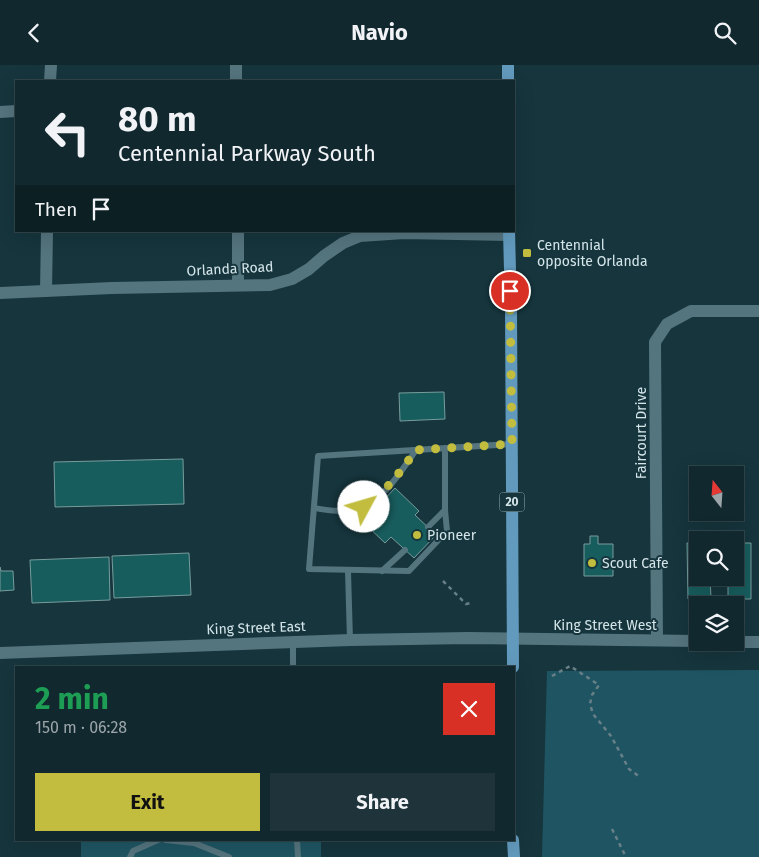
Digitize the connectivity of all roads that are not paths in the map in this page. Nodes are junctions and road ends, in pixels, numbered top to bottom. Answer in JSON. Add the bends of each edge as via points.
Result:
{"nodes":[{"id":1,"x":51,"y":65,"type":"edge"},
{"id":2,"x":236,"y":65,"type":"edge"},
{"id":3,"x":508,"y":65,"type":"edge"},
{"id":4,"x":50,"y":80,"type":"edge"},
{"id":5,"x":236,"y":80,"type":"edge"},
{"id":6,"x":508,"y":80,"type":"edge"},
{"id":7,"x":15,"y":111,"type":"edge"},
{"id":8,"x":0,"y":112,"type":"edge"},
{"id":9,"x":47,"y":232,"type":"edge"},
{"id":10,"x":238,"y":232,"type":"edge"},
{"id":11,"x":509,"y":233,"type":"edge"},
{"id":12,"x":238,"y":285,"type":"junction"},
{"id":13,"x":46,"y":291,"type":"junction"},
{"id":14,"x":0,"y":293,"type":"edge"},
{"id":15,"x":759,"y":311,"type":"edge"},
{"id":16,"x":512,"y":444,"type":"junction"},
{"id":17,"x":445,"y":448,"type":"junction"},
{"id":18,"x":416,"y":450,"type":"junction"},
{"id":19,"x":314,"y":508,"type":"junction"},
{"id":20,"x":445,"y":510,"type":"junction"},
{"id":21,"x":428,"y":527,"type":"dead end"},
{"id":22,"x":405,"y":550,"type":"dead end"},
{"id":23,"x":348,"y":571,"type":"junction"},
{"id":24,"x":382,"y":571,"type":"junction"},
{"id":25,"x":513,"y":639,"type":"junction"},
{"id":26,"x":350,"y":640,"type":"junction"},
{"id":27,"x":657,"y":640,"type":"junction"},
{"id":28,"x":689,"y":641,"type":"edge"},
{"id":29,"x":293,"y":642,"type":"junction"},
{"id":30,"x":744,"y":642,"type":"edge"},
{"id":31,"x":759,"y":642,"type":"edge"},
{"id":32,"x":0,"y":653,"type":"edge"},
{"id":33,"x":294,"y":666,"type":"edge"},
{"id":34,"x":513,"y":666,"type":"edge"},
{"id":35,"x":156,"y":841,"type":"edge"},
{"id":36,"x":175,"y":841,"type":"edge"},
{"id":37,"x":298,"y":841,"type":"edge"},
{"id":38,"x":514,"y":841,"type":"edge"},
{"id":39,"x":130,"y":857,"type":"edge"},
{"id":40,"x":229,"y":857,"type":"edge"},
{"id":41,"x":298,"y":857,"type":"edge"},
{"id":42,"x":514,"y":857,"type":"edge"}],
"edges":[{"from":1,"to":4,"type":"street"},
{"from":2,"to":5,"type":"street"},
{"from":3,"to":6,"type":"main road"},
{"from":7,"to":8,"type":"street"},
{"from":9,"to":13,"type":"street"},
{"from":10,"to":12,"type":"street"},
{"from":11,"to":12,"type":"street","name":"Orlanda Road","via":[[372,234],[343,243],[292,279],[270,285]]},
{"from":11,"to":16,"type":"main road","number":"20"},
{"from":12,"to":13,"type":"street","name":"Orlanda Road"},
{"from":13,"to":14,"type":"street","name":"Orlanda Road"},
{"from":15,"to":27,"type":"street","name":"Faircourt Drive","via":[[691,311],[667,324],[656,342]]},
{"from":16,"to":17,"type":"lane"},
{"from":16,"to":25,"type":"main road","number":"20"},
{"from":17,"to":18,"type":"lane"},
{"from":17,"to":20,"type":"lane"},
{"from":18,"to":19,"type":"lane","via":[[387,488],[364,507],[354,510]]},
{"from":18,"to":19,"type":"lane","via":[[318,456]]},
{"from":19,"to":23,"type":"lane","via":[[309,569]]},
{"from":20,"to":21,"type":"lane"},
{"from":20,"to":24,"type":"lane","via":[[447,531],[409,571]]},
{"from":22,"to":24,"type":"lane"},
{"from":23,"to":24,"type":"lane"},
{"from":23,"to":26,"type":"lane"},
{"from":25,"to":26,"type":"street","name":"King Street East"},
{"from":25,"to":27,"type":"street","name":"King Street West"},
{"from":25,"to":34,"type":"main road","number":"20"},
{"from":26,"to":29,"type":"street","name":"King Street East"},
{"from":27,"to":28,"type":"street","name":"King Street West"},
{"from":29,"to":32,"type":"street","name":"King Street East"},
{"from":29,"to":33,"type":"lane"},
{"from":30,"to":31,"type":"street"},
{"from":35,"to":39,"type":"lane","via":[[133,851]]},
{"from":36,"to":40,"type":"lane","via":[[194,843]]},
{"from":37,"to":41,"type":"lane"},
{"from":38,"to":42,"type":"main road"}]}
